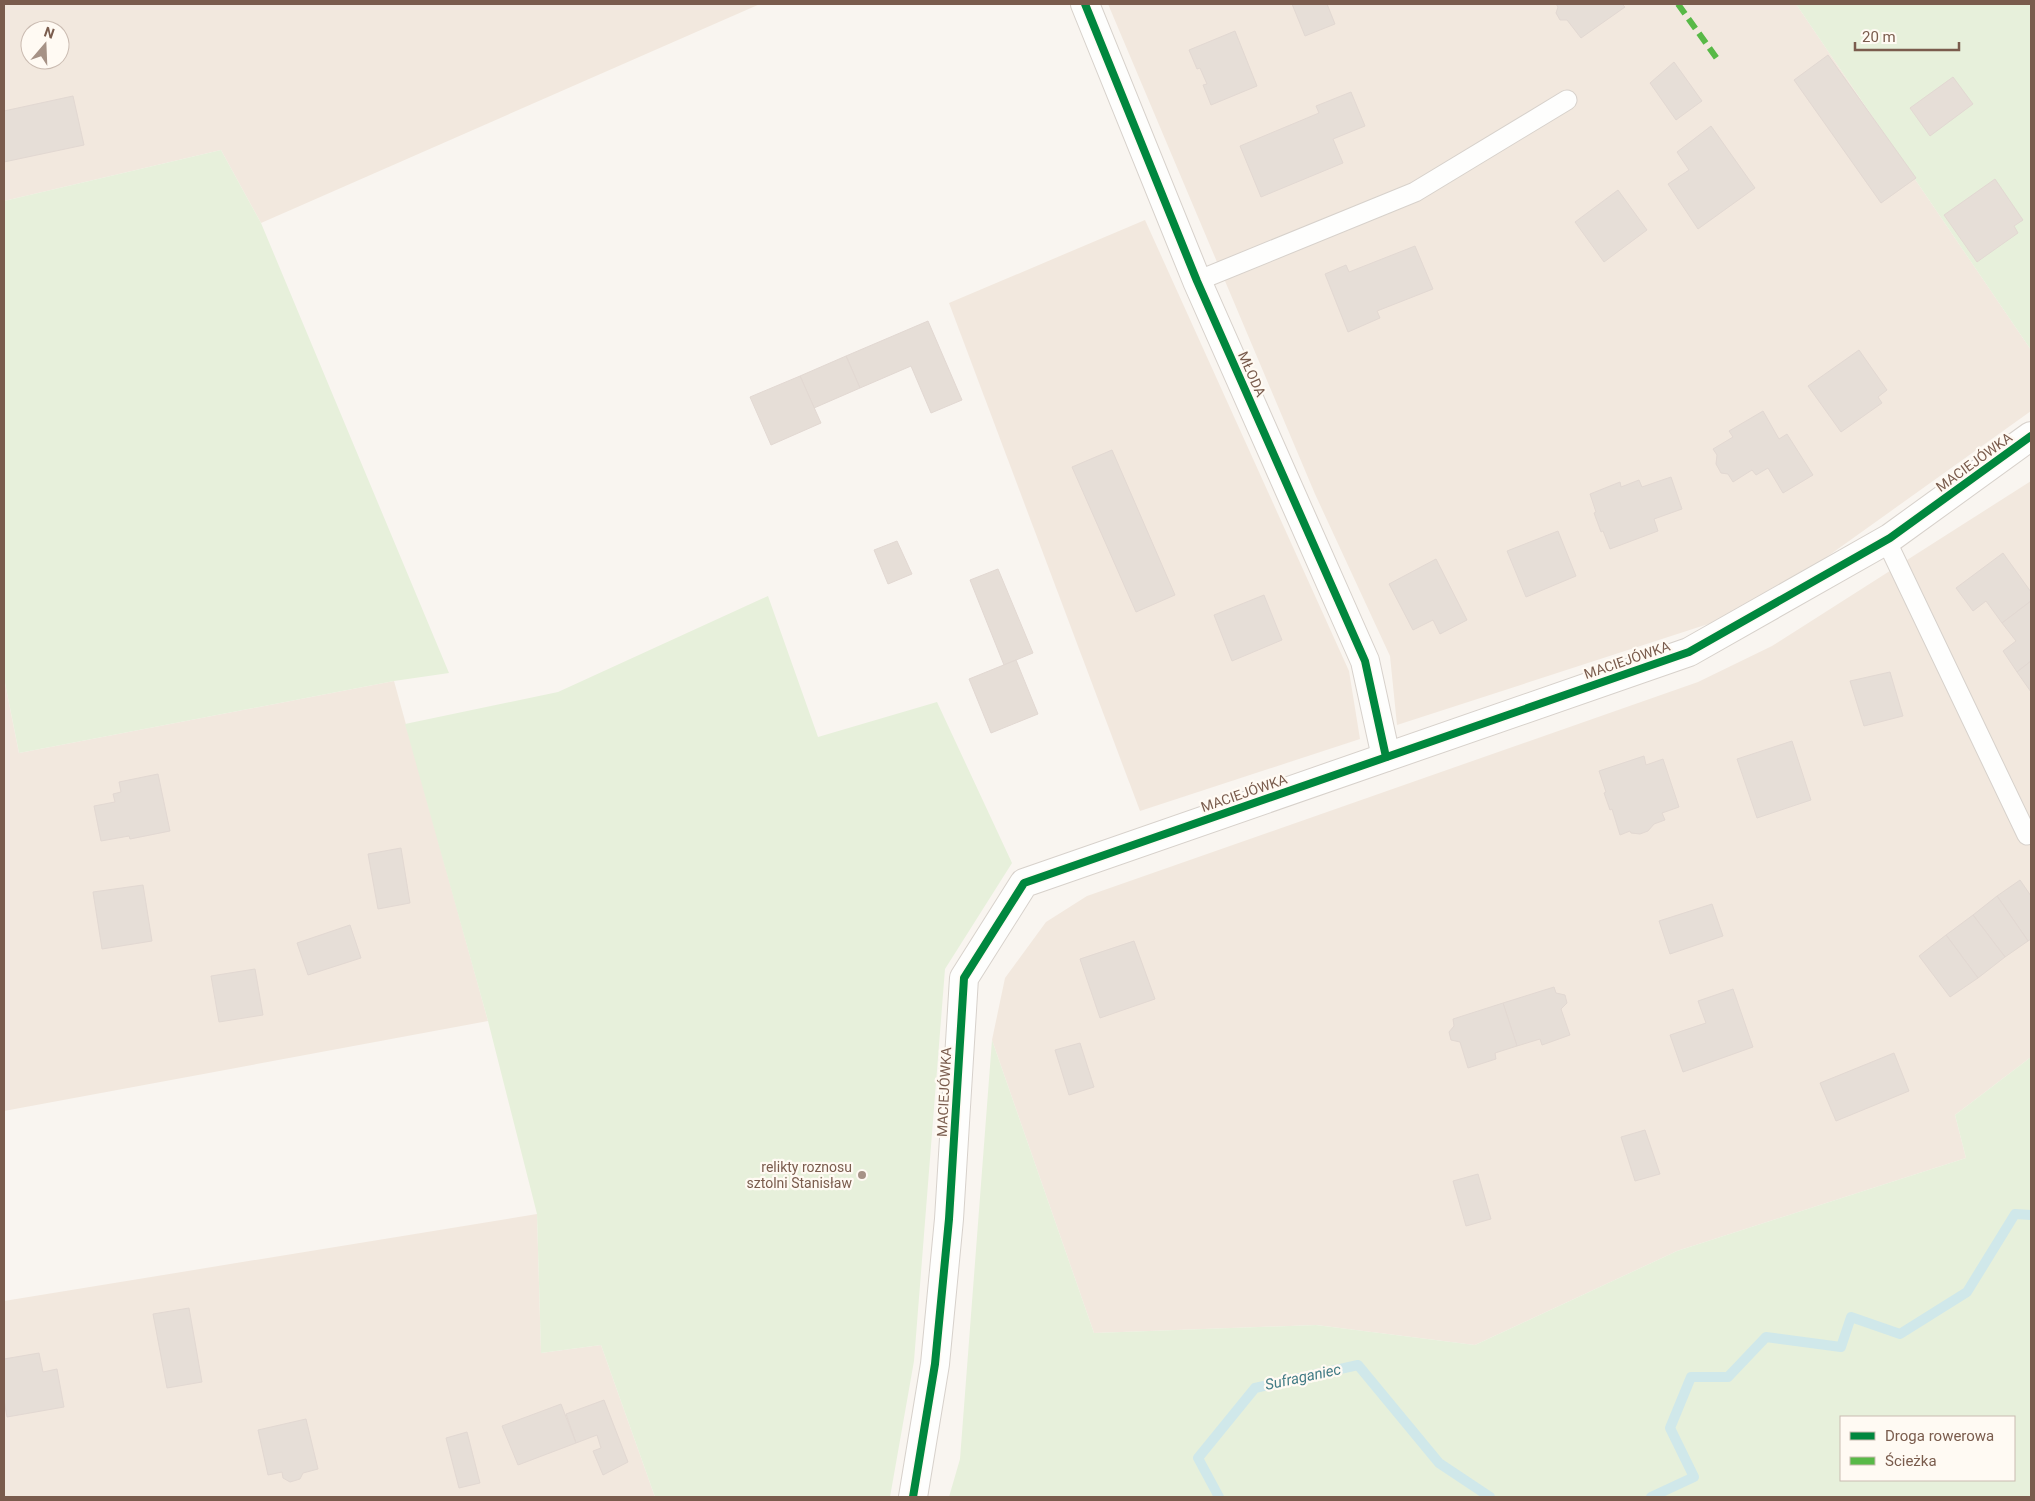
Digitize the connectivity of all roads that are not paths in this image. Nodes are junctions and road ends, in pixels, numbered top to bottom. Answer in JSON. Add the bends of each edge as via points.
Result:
{"nodes":[{"id":1,"x":1085,"y":4,"type":"edge"},
{"id":2,"x":1568,"y":100,"type":"dead end"},
{"id":3,"x":1197,"y":281,"type":"junction"},
{"id":4,"x":2031,"y":436,"type":"edge"},
{"id":5,"x":1886,"y":540,"type":"junction"},
{"id":6,"x":1386,"y":757,"type":"junction"},
{"id":7,"x":2027,"y":835,"type":"dead end"},
{"id":8,"x":913,"y":1497,"type":"edge"}],
"edges":[{"from":1,"to":3,"type":"street","name":"MŁODA"},
{"from":2,"to":3,"type":"lane","via":[[1415,192]]},
{"from":3,"to":6,"type":"street","name":"MŁODA","via":[[1365,661]]},
{"from":4,"to":5,"type":"street","name":"MACIEJÓWKA"},
{"from":5,"to":6,"type":"street","name":"MACIEJÓWKA","via":[[1689,652]]},
{"from":5,"to":7,"type":"lane"},
{"from":6,"to":8,"type":"street","name":"MACIEJÓWKA","via":[[1024,882],[964,978],[950,1219],[935,1364]]}]}
